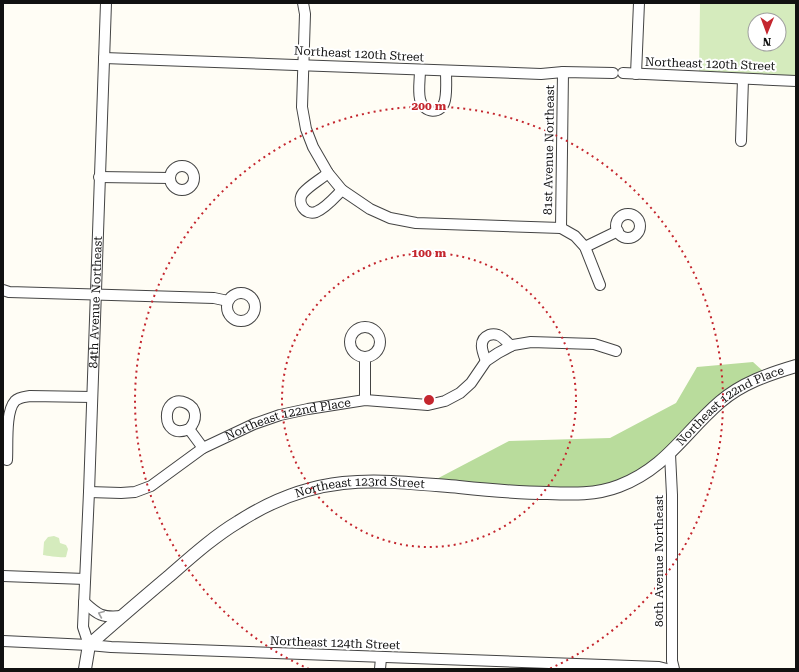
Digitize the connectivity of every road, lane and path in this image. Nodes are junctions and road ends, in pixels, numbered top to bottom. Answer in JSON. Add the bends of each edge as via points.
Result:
{"nodes":[{"id":1,"x":106,"y":3,"type":"edge"},
{"id":2,"x":303,"y":3,"type":"edge"},
{"id":3,"x":639,"y":3,"type":"edge"},
{"id":4,"x":104,"y":58,"type":"junction"},
{"id":5,"x":302,"y":64,"type":"junction"},
{"id":6,"x":420,"y":70,"type":"junction"},
{"id":7,"x":446,"y":71,"type":"junction"},
{"id":8,"x":563,"y":72,"type":"junction"},
{"id":9,"x":636,"y":74,"type":"junction"},
{"id":10,"x":743,"y":79,"type":"junction"},
{"id":11,"x":796,"y":81,"type":"edge"},
{"id":12,"x":741,"y":141,"type":"dead end"},
{"id":13,"x":328,"y":173,"type":"junction"},
{"id":14,"x":100,"y":177,"type":"junction"},
{"id":15,"x":170,"y":178,"type":"dead end"},
{"id":16,"x":342,"y":190,"type":"junction"},
{"id":17,"x":561,"y":228,"type":"junction"},
{"id":18,"x":618,"y":231,"type":"dead end"},
{"id":19,"x":585,"y":247,"type":"junction"},
{"id":20,"x":600,"y":285,"type":"dead end"},
{"id":21,"x":3,"y":290,"type":"edge"},
{"id":22,"x":95,"y":295,"type":"junction"},
{"id":23,"x":228,"y":301,"type":"dead end"},
{"id":24,"x":511,"y":346,"type":"junction"},
{"id":25,"x":616,"y":351,"type":"dead end"},
{"id":26,"x":365,"y":358,"type":"dead end"},
{"id":27,"x":486,"y":362,"type":"junction"},
{"id":28,"x":796,"y":366,"type":"edge"},
{"id":29,"x":92,"y":397,"type":"junction"},
{"id":30,"x":366,"y":400,"type":"junction"},
{"id":31,"x":189,"y":429,"type":"dead end"},
{"id":32,"x":203,"y":448,"type":"junction"},
{"id":33,"x":670,"y":454,"type":"junction"},
{"id":34,"x":7,"y":460,"type":"dead end"},
{"id":35,"x":89,"y":492,"type":"junction"},
{"id":36,"x":3,"y":576,"type":"edge"},
{"id":37,"x":85,"y":579,"type":"junction"},
{"id":38,"x":84,"y":602,"type":"junction"},
{"id":39,"x":122,"y":616,"type":"junction"},
{"id":40,"x":3,"y":641,"type":"edge"},
{"id":41,"x":89,"y":645,"type":"junction"},
{"id":42,"x":381,"y":658,"type":"junction"},
{"id":43,"x":85,"y":669,"type":"edge"},
{"id":44,"x":380,"y":669,"type":"edge"},
{"id":45,"x":667,"y":669,"type":"edge"},
{"id":46,"x":674,"y":669,"type":"edge"}],
"edges":[{"from":1,"to":4,"type":"street","name":"84th Avenue Northeast"},
{"from":2,"to":5,"type":"street"},
{"from":3,"to":9,"type":"street"},
{"from":4,"to":5,"type":"street","name":"Northeast 120th Street"},
{"from":4,"to":14,"type":"street","name":"84th Avenue Northeast"},
{"from":5,"to":6,"type":"street","name":"Northeast 120th Street"},
{"from":5,"to":13,"type":"street","via":[[302,107],[306,129]]},
{"from":6,"to":7,"type":"street","name":"Northeast 120th Street"},
{"from":6,"to":7,"type":"street","via":[[419,98],[422,106],[435,111],[445,101]]},
{"from":7,"to":8,"type":"street","name":"Northeast 120th Street","via":[[541,74]]},
{"from":8,"to":9,"type":"street","name":"Northeast 120th Street"},
{"from":8,"to":17,"type":"street","name":"81st Avenue Northeast"},
{"from":9,"to":10,"type":"street","name":"Northeast 120th Street"},
{"from":10,"to":11,"type":"street","name":"Northeast 120th Street"},
{"from":10,"to":12,"type":"street"},
{"from":13,"to":16,"type":"street"},
{"from":13,"to":16,"type":"street","via":[[303,193],[300,200],[302,208],[309,212],[317,212]]},
{"from":14,"to":15,"type":"street"},
{"from":14,"to":22,"type":"street","name":"84th Avenue Northeast"},
{"from":16,"to":17,"type":"street","via":[[370,209],[390,218],[416,223]]},
{"from":17,"to":19,"type":"street","name":"81st Avenue Northeast","via":[[575,236]]},
{"from":18,"to":19,"type":"street"},
{"from":19,"to":20,"type":"street","name":"81st Avenue Northeast"},
{"from":21,"to":22,"type":"street"},
{"from":22,"to":23,"type":"street","via":[[214,298]]},
{"from":22,"to":29,"type":"street","name":"84th Avenue Northeast"},
{"from":24,"to":25,"type":"street","name":"Northeast 122nd Place","via":[[531,342],[594,344]]},
{"from":24,"to":27,"type":"street","name":"Northeast 122nd Place"},
{"from":24,"to":27,"type":"street","via":[[499,335],[488,335],[482,341]]},
{"from":26,"to":30,"type":"street"},
{"from":27,"to":30,"type":"street","name":"Northeast 122nd Place","via":[[471,383],[445,401],[428,405]]},
{"from":28,"to":33,"type":"street","name":"Northeast 122nd Place","via":[[752,382],[720,402]]},
{"from":29,"to":34,"type":"street","via":[[20,397],[10,408]]},
{"from":29,"to":35,"type":"street","name":"84th Avenue Northeast"},
{"from":30,"to":32,"type":"street","name":"Northeast 122nd Place","via":[[308,408],[280,415]]},
{"from":31,"to":32,"type":"street"},
{"from":32,"to":35,"type":"street","name":"Northeast 122nd Place","via":[[151,486],[121,494]]},
{"from":33,"to":39,"type":"street","name":"Northeast 123rd Street","via":[[639,477],[598,492],[516,492],[378,482],[341,483],[315,488],[292,495],[237,522]]},
{"from":33,"to":46,"type":"street","name":"80th Avenue Northeast"},
{"from":35,"to":37,"type":"street","name":"84th Avenue Northeast"},
{"from":36,"to":37,"type":"street"},
{"from":37,"to":38,"type":"street","name":"84th Avenue Northeast"},
{"from":39,"to":38,"type":"street","one_way":true,"via":[[101,616]]},
{"from":38,"to":41,"type":"street","name":"84th Avenue Northeast","via":[[83,627]]},
{"from":39,"to":41,"type":"street","name":"Northeast 123rd Street"},
{"from":40,"to":41,"type":"street","name":"Northeast 124th Street"},
{"from":41,"to":42,"type":"street","name":"Northeast 124th Street","via":[[111,648]]},
{"from":41,"to":43,"type":"street","name":"84th Avenue Northeast"},
{"from":42,"to":44,"type":"street"},
{"from":42,"to":45,"type":"street","name":"Northeast 124th Street"}]}
